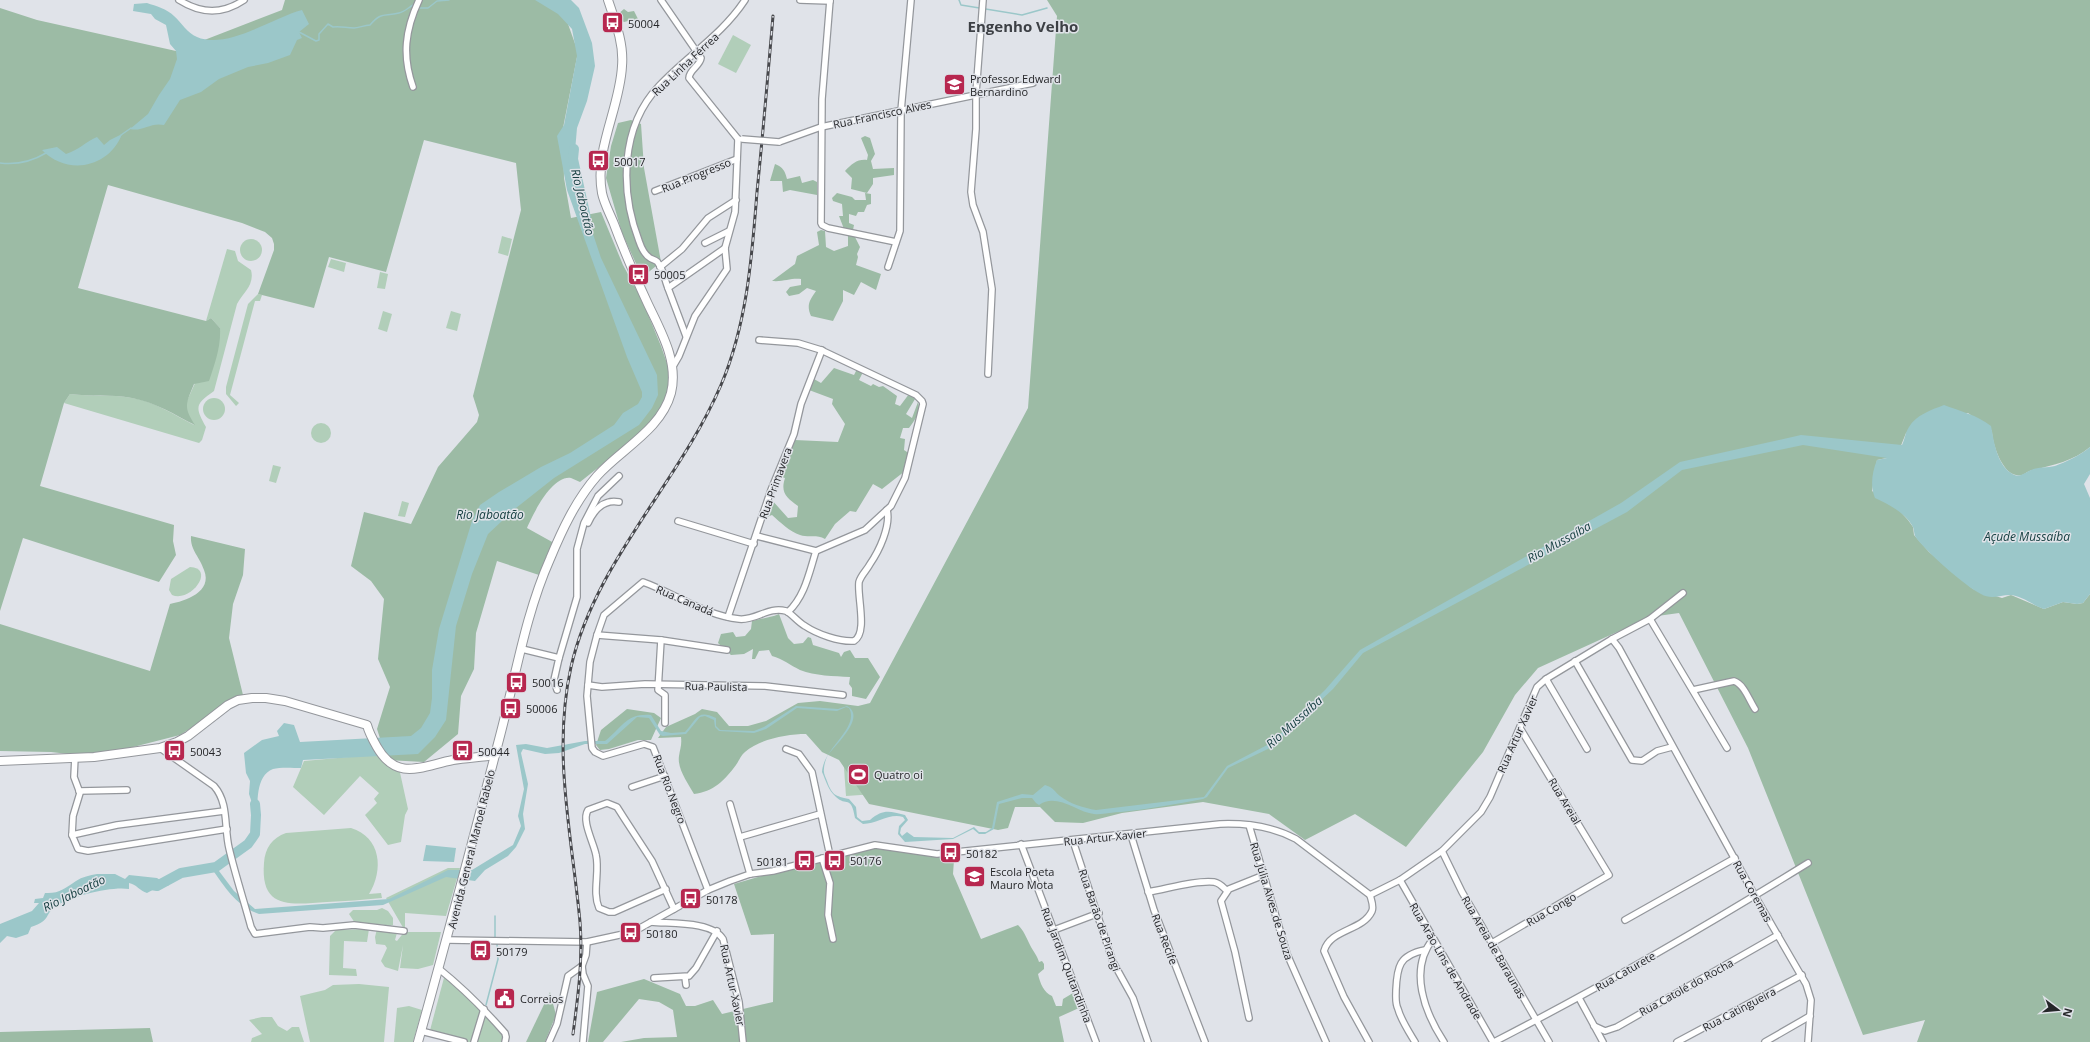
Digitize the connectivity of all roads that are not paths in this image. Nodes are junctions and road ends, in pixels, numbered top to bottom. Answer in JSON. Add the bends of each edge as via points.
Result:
{"nodes":[{"id":1,"x":178,"y":0,"type":"edge"},
{"id":2,"x":244,"y":0,"type":"edge"},
{"id":3,"x":418,"y":0,"type":"edge"},
{"id":4,"x":608,"y":0,"type":"edge"},
{"id":5,"x":662,"y":0,"type":"edge"},
{"id":6,"x":745,"y":0,"type":"edge"},
{"id":7,"x":800,"y":0,"type":"edge"},
{"id":8,"x":830,"y":0,"type":"edge"},
{"id":9,"x":911,"y":0,"type":"edge"},
{"id":10,"x":982,"y":3,"type":"edge"},
{"id":11,"x":698,"y":51,"type":"junction"},
{"id":12,"x":1033,"y":83,"type":"dead end"},
{"id":13,"x":413,"y":87,"type":"dead end"},
{"id":14,"x":976,"y":93,"type":"junction"},
{"id":15,"x":901,"y":111,"type":"junction"},
{"id":16,"x":821,"y":127,"type":"junction"},
{"id":17,"x":740,"y":139,"type":"junction"},
{"id":18,"x":737,"y":159,"type":"junction"},
{"id":19,"x":655,"y":191,"type":"dead end"},
{"id":20,"x":736,"y":200,"type":"junction"},
{"id":21,"x":729,"y":231,"type":"junction"},
{"id":22,"x":896,"y":242,"type":"junction"},
{"id":23,"x":705,"y":243,"type":"dead end"},
{"id":24,"x":725,"y":248,"type":"junction"},
{"id":25,"x":660,"y":267,"type":"junction"},
{"id":26,"x":888,"y":267,"type":"dead end"},
{"id":27,"x":668,"y":288,"type":"junction"},
{"id":28,"x":686,"y":336,"type":"junction"},
{"id":29,"x":759,"y":340,"type":"dead end"},
{"id":30,"x":822,"y":350,"type":"junction"},
{"id":31,"x":671,"y":368,"type":"junction"},
{"id":32,"x":988,"y":374,"type":"dead end"},
{"id":33,"x":619,"y":476,"type":"dead end"},
{"id":34,"x":619,"y":502,"type":"dead end"},
{"id":35,"x":887,"y":510,"type":"junction"},
{"id":36,"x":678,"y":521,"type":"dead end"},
{"id":37,"x":756,"y":536,"type":"junction"},
{"id":38,"x":579,"y":540,"type":"junction"},
{"id":39,"x":754,"y":544,"type":"junction"},
{"id":40,"x":816,"y":551,"type":"junction"},
{"id":41,"x":643,"y":582,"type":"joint"},
{"id":42,"x":1683,"y":593,"type":"dead end"},
{"id":43,"x":788,"y":612,"type":"junction"},
{"id":44,"x":728,"y":617,"type":"junction"},
{"id":45,"x":1650,"y":619,"type":"junction"},
{"id":46,"x":597,"y":635,"type":"junction"},
{"id":47,"x":1612,"y":638,"type":"junction"},
{"id":48,"x":661,"y":640,"type":"junction"},
{"id":49,"x":522,"y":649,"type":"junction"},
{"id":50,"x":727,"y":650,"type":"dead end"},
{"id":51,"x":559,"y":658,"type":"junction"},
{"id":52,"x":1575,"y":661,"type":"junction"},
{"id":53,"x":1546,"y":679,"type":"junction"},
{"id":54,"x":588,"y":685,"type":"junction"},
{"id":55,"x":658,"y":685,"type":"junction"},
{"id":56,"x":557,"y":690,"type":"dead end"},
{"id":57,"x":1693,"y":690,"type":"junction"},
{"id":58,"x":843,"y":695,"type":"dead end"},
{"id":59,"x":1755,"y":709,"type":"dead end"},
{"id":60,"x":666,"y":723,"type":"dead end"},
{"id":61,"x":1520,"y":728,"type":"junction"},
{"id":62,"x":160,"y":748,"type":"junction"},
{"id":63,"x":1672,"y":748,"type":"junction"},
{"id":64,"x":1727,"y":748,"type":"dead end"},
{"id":65,"x":786,"y":749,"type":"dead end"},
{"id":66,"x":1587,"y":749,"type":"dead end"},
{"id":67,"x":495,"y":755,"type":"junction"},
{"id":68,"x":75,"y":758,"type":"junction"},
{"id":69,"x":0,"y":761,"type":"edge"},
{"id":70,"x":665,"y":776,"type":"junction"},
{"id":71,"x":632,"y":787,"type":"dead end"},
{"id":72,"x":127,"y":790,"type":"dead end"},
{"id":73,"x":79,"y":791,"type":"junction"},
{"id":74,"x":730,"y":804,"type":"dead end"},
{"id":75,"x":224,"y":811,"type":"junction"},
{"id":76,"x":820,"y":814,"type":"junction"},
{"id":77,"x":1249,"y":825,"type":"junction"},
{"id":78,"x":227,"y":829,"type":"junction"},
{"id":79,"x":72,"y":835,"type":"junction"},
{"id":80,"x":1131,"y":835,"type":"junction"},
{"id":81,"x":740,"y":837,"type":"junction"},
{"id":82,"x":1073,"y":841,"type":"junction"},
{"id":83,"x":1021,"y":844,"type":"junction"},
{"id":84,"x":1442,"y":851,"type":"junction"},
{"id":85,"x":830,"y":856,"type":"junction"},
{"id":86,"x":822,"y":858,"type":"junction"},
{"id":87,"x":1735,"y":858,"type":"junction"},
{"id":88,"x":1808,"y":863,"type":"dead end"},
{"id":89,"x":750,"y":874,"type":"junction"},
{"id":90,"x":1264,"y":875,"type":"junction"},
{"id":91,"x":1609,"y":875,"type":"joint"},
{"id":92,"x":1400,"y":880,"type":"junction"},
{"id":93,"x":666,"y":889,"type":"junction"},
{"id":94,"x":708,"y":890,"type":"junction"},
{"id":95,"x":1227,"y":891,"type":"junction"},
{"id":96,"x":1148,"y":892,"type":"junction"},
{"id":97,"x":1370,"y":895,"type":"junction"},
{"id":98,"x":1755,"y":896,"type":"junction"},
{"id":99,"x":674,"y":909,"type":"junction"},
{"id":100,"x":1098,"y":913,"type":"junction"},
{"id":101,"x":1625,"y":920,"type":"dead end"},
{"id":102,"x":650,"y":922,"type":"junction"},
{"id":103,"x":404,"y":930,"type":"dead end"},
{"id":104,"x":1054,"y":930,"type":"junction"},
{"id":105,"x":717,"y":931,"type":"junction"},
{"id":106,"x":1778,"y":935,"type":"junction"},
{"id":107,"x":1432,"y":939,"type":"junction"},
{"id":108,"x":448,"y":940,"type":"junction"},
{"id":109,"x":833,"y":940,"type":"dead end"},
{"id":110,"x":587,"y":942,"type":"junction"},
{"id":111,"x":1492,"y":943,"type":"junction"},
{"id":112,"x":1425,"y":950,"type":"junction"},
{"id":113,"x":582,"y":966,"type":"junction"},
{"id":114,"x":438,"y":968,"type":"junction"},
{"id":115,"x":1802,"y":975,"type":"junction"},
{"id":116,"x":685,"y":977,"type":"junction"},
{"id":117,"x":654,"y":978,"type":"dead end"},
{"id":118,"x":686,"y":985,"type":"dead end"},
{"id":119,"x":1579,"y":998,"type":"junction"},
{"id":120,"x":484,"y":1009,"type":"junction"},
{"id":121,"x":1810,"y":1016,"type":"junction"},
{"id":122,"x":1249,"y":1018,"type":"dead end"},
{"id":123,"x":1537,"y":1020,"type":"junction"},
{"id":124,"x":1594,"y":1026,"type":"junction"},
{"id":125,"x":421,"y":1031,"type":"junction"},
{"id":126,"x":418,"y":1042,"type":"edge"},
{"id":127,"x":464,"y":1042,"type":"edge"},
{"id":128,"x":474,"y":1042,"type":"edge"},
{"id":129,"x":505,"y":1042,"type":"edge"},
{"id":130,"x":549,"y":1042,"type":"edge"},
{"id":131,"x":583,"y":1042,"type":"edge"},
{"id":132,"x":743,"y":1042,"type":"edge"},
{"id":133,"x":1096,"y":1042,"type":"edge"},
{"id":134,"x":1148,"y":1042,"type":"edge"},
{"id":135,"x":1205,"y":1042,"type":"edge"},
{"id":136,"x":1326,"y":1042,"type":"edge"},
{"id":137,"x":1369,"y":1042,"type":"edge"},
{"id":138,"x":1415,"y":1042,"type":"edge"},
{"id":139,"x":1444,"y":1042,"type":"edge"},
{"id":140,"x":1494,"y":1042,"type":"edge"},
{"id":141,"x":1549,"y":1042,"type":"edge"},
{"id":142,"x":1604,"y":1042,"type":"edge"},
{"id":143,"x":1677,"y":1042,"type":"edge"},
{"id":144,"x":1765,"y":1042,"type":"edge"},
{"id":145,"x":1808,"y":1042,"type":"edge"}],
"edges":[{"from":1,"to":2,"type":"street","via":[[195,9],[214,12],[223,11]]},
{"from":3,"to":13,"type":"street","via":[[409,28],[405,58]]},
{"from":4,"to":31,"type":"main road","name":"Avenida General Manoel Rabelo","via":[[622,44],[622,65],[619,89],[603,154],[600,176],[603,195],[666,344]]},
{"from":5,"to":11,"type":"street"},
{"from":6,"to":11,"type":"street","name":"Rua Linha Férrea","via":[[720,31]]},
{"from":7,"to":8,"type":"street"},
{"from":8,"to":16,"type":"street"},
{"from":9,"to":15,"type":"street"},
{"from":10,"to":14,"type":"street"},
{"from":11,"to":17,"type":"street","name":"Rua Linha Férrea","via":[[701,59],[689,76]]},
{"from":11,"to":25,"type":"street","name":"Rua Linha Férrea","via":[[652,95],[636,122],[627,160],[627,196],[636,232],[643,250],[649,258],[658,262]]},
{"from":12,"to":14,"type":"street","name":"Rua Francisco Alves"},
{"from":14,"to":15,"type":"street","name":"Rua Francisco Alves"},
{"from":14,"to":32,"type":"street","via":[[971,199],[983,232],[992,289]]},
{"from":15,"to":16,"type":"street","name":"Rua Francisco Alves"},
{"from":15,"to":22,"type":"street","via":[[900,231]]},
{"from":16,"to":17,"type":"street","name":"Rua Francisco Alves","bridge":true,"via":[[779,142]]},
{"from":16,"to":22,"type":"street","via":[[822,225]]},
{"from":17,"to":18,"type":"street"},
{"from":18,"to":19,"type":"street","name":"Rua Progresso"},
{"from":18,"to":20,"type":"street"},
{"from":20,"to":21,"type":"street"},
{"from":20,"to":25,"type":"street","via":[[708,218],[682,249]]},
{"from":21,"to":23,"type":"street"},
{"from":21,"to":24,"type":"street"},
{"from":22,"to":26,"type":"street"},
{"from":24,"to":27,"type":"street"},
{"from":24,"to":28,"type":"street","via":[[728,264],[726,271],[700,308]]},
{"from":25,"to":27,"type":"street","name":"Rua Linha Férrea"},
{"from":27,"to":28,"type":"street","name":"Rua Linha Férrea"},
{"from":28,"to":31,"type":"street","via":[[679,356]]},
{"from":29,"to":30,"type":"street","via":[[798,343]]},
{"from":30,"to":35,"type":"street","via":[[920,398],[923,404],[905,478]]},
{"from":30,"to":37,"type":"street","name":"Rua Primavera"},
{"from":31,"to":49,"type":"main road","name":"Avenida General Manoel Rabelo","via":[[672,387],[664,409],[650,427],[597,476],[579,500],[536,592]]},
{"from":33,"to":38,"type":"street","via":[[598,496],[584,523]]},
{"from":34,"to":38,"type":"street","via":[[609,501],[596,511]]},
{"from":35,"to":40,"type":"street","via":[[864,531]]},
{"from":35,"to":43,"type":"street","via":[[887,522],[882,538],[859,583],[861,616],[858,637],[854,641],[815,632]]},
{"from":36,"to":39,"type":"street"},
{"from":37,"to":39,"type":"street","name":"Rua Primavera"},
{"from":37,"to":40,"type":"street"},
{"from":38,"to":51,"type":"street","via":[[577,597]]},
{"from":39,"to":44,"type":"street","name":"Rua Primavera"},
{"from":40,"to":43,"type":"street","via":[[803,590]]},
{"from":41,"to":44,"type":"street","name":"Rua Canadá"},
{"from":41,"to":46,"type":"street","name":"Rua Rio Negro","via":[[604,615]]},
{"from":42,"to":45,"type":"street","name":"Rua Artur Xavier"},
{"from":43,"to":44,"type":"street","name":"Rua Canadá","via":[[774,610],[748,619]]},
{"from":45,"to":47,"type":"street","name":"Rua Artur Xavier"},
{"from":45,"to":57,"type":"street"},
{"from":46,"to":48,"type":"street"},
{"from":46,"to":54,"type":"street","name":"Rua Rio Negro","via":[[590,662]]},
{"from":47,"to":52,"type":"street","name":"Rua Artur Xavier"},
{"from":47,"to":63,"type":"street","name":"Rua Coremas"},
{"from":48,"to":50,"type":"street"},
{"from":48,"to":55,"type":"street"},
{"from":49,"to":51,"type":"street"},
{"from":49,"to":67,"type":"main road","name":"Avenida General Manoel Rabelo"},
{"from":51,"to":56,"type":"street","via":[[554,680]]},
{"from":52,"to":53,"type":"street","name":"Rua Artur Xavier"},
{"from":52,"to":63,"type":"street","via":[[1632,760],[1642,761],[1663,748]]},
{"from":53,"to":61,"type":"street","name":"Rua Artur Xavier","via":[[1538,687]]},
{"from":53,"to":66,"type":"street"},
{"from":54,"to":55,"type":"street","name":"Rua Paulista"},
{"from":54,"to":70,"type":"street","name":"Rua Rio Negro","via":[[590,738],[595,752],[603,756],[644,744],[653,747]]},
{"from":55,"to":58,"type":"street","name":"Rua Paulista","via":[[765,686]]},
{"from":55,"to":60,"type":"street","via":[[658,690],[665,695]]},
{"from":57,"to":59,"type":"street","via":[[1738,682]]},
{"from":57,"to":64,"type":"street"},
{"from":61,"to":84,"type":"street","name":"Rua Artur Xavier","via":[[1481,812]]},
{"from":61,"to":91,"type":"street","name":"Rua Areial"},
{"from":62,"to":67,"type":"main road","via":[[188,736],[228,705],[252,698],[266,698],[285,701],[367,725],[383,757],[399,768]]},
{"from":62,"to":68,"type":"main road"},
{"from":62,"to":75,"type":"street","via":[[214,786],[221,797]]},
{"from":63,"to":87,"type":"street","name":"Rua Coremas"},
{"from":65,"to":76,"type":"street","via":[[800,754],[812,772]]},
{"from":67,"to":108,"type":"main road","name":"Avenida General Manoel Rabelo"},
{"from":68,"to":69,"type":"main road"},
{"from":68,"to":73,"type":"street","via":[[74,777]]},
{"from":70,"to":71,"type":"street"},
{"from":70,"to":94,"type":"street","name":"Rua Rio Negro"},
{"from":72,"to":73,"type":"street"},
{"from":73,"to":79,"type":"street"},
{"from":74,"to":81,"type":"street"},
{"from":75,"to":78,"type":"street"},
{"from":75,"to":79,"type":"street","via":[[117,825]]},
{"from":76,"to":81,"type":"street"},
{"from":76,"to":85,"type":"street"},
{"from":77,"to":80,"type":"street","name":"Rua Artur Xavier","via":[[1220,824]]},
{"from":77,"to":90,"type":"street","name":"Rua Júlia Alves de Souza"},
{"from":77,"to":97,"type":"street","name":"Rua Artur Xavier","via":[[1284,832]]},
{"from":78,"to":79,"type":"street","via":[[88,851],[78,848]]},
{"from":78,"to":103,"type":"street","via":[[228,846],[255,934],[354,925]]},
{"from":80,"to":82,"type":"street","name":"Rua Artur Xavier"},
{"from":80,"to":96,"type":"street","name":"Rua Recife"},
{"from":81,"to":89,"type":"street"},
{"from":82,"to":83,"type":"street","name":"Rua Artur Xavier"},
{"from":82,"to":100,"type":"street","name":"Rua Barão de Pirangi"},
{"from":83,"to":85,"type":"street","name":"Rua Artur Xavier","via":[[930,854],[875,845]]},
{"from":83,"to":104,"type":"street","name":"Rua Jardim Quitandinha"},
{"from":84,"to":92,"type":"street","name":"Rua Artur Xavier"},
{"from":84,"to":111,"type":"street","name":"Rua Areia de Baraunas","via":[[1462,892]]},
{"from":85,"to":86,"type":"street","name":"Rua Artur Xavier"},
{"from":86,"to":89,"type":"street","name":"Rua Artur Xavier"},
{"from":86,"to":109,"type":"street","via":[[830,883],[828,915]]},
{"from":87,"to":98,"type":"street","name":"Rua Coremas"},
{"from":87,"to":101,"type":"street"},
{"from":88,"to":98,"type":"street","name":"Rua Caturete"},
{"from":89,"to":94,"type":"street","name":"Rua Artur Xavier"},
{"from":90,"to":95,"type":"street"},
{"from":90,"to":136,"type":"street","name":"Rua Júlia Alves de Souza","via":[[1287,954]]},
{"from":91,"to":111,"type":"street","name":"Rua Congo"},
{"from":92,"to":97,"type":"street","name":"Rua Artur Xavier"},
{"from":92,"to":107,"type":"street","name":"Rua Arão Lins de Andrade"},
{"from":93,"to":93,"type":"street","via":[[652,861],[617,807],[607,803],[588,810],[586,820],[597,860],[596,899],[599,908],[614,912]]},
{"from":93,"to":99,"type":"street"},
{"from":94,"to":99,"type":"street","name":"Rua Artur Xavier"},
{"from":95,"to":96,"type":"street","via":[[1215,882],[1202,882]]},
{"from":95,"to":122,"type":"street","via":[[1221,901]]},
{"from":96,"to":135,"type":"street","name":"Rua Recife"},
{"from":97,"to":137,"type":"street","via":[[1372,906],[1369,914],[1361,922],[1328,942],[1324,951],[1344,997]]},
{"from":98,"to":106,"type":"street","name":"Rua Coremas"},
{"from":98,"to":119,"type":"street","name":"Rua Caturete"},
{"from":99,"to":102,"type":"street","name":"Rua Artur Xavier"},
{"from":100,"to":104,"type":"street"},
{"from":100,"to":134,"type":"street","name":"Rua Barão de Pirangi","via":[[1113,962],[1133,998]]},
{"from":102,"to":105,"type":"street","name":"Rua Artur Xavier","via":[[704,927]]},
{"from":102,"to":110,"type":"street","name":"Rua Artur Xavier","via":[[633,932]]},
{"from":104,"to":133,"type":"street","name":"Rua Jardim Quitandinha"},
{"from":105,"to":116,"type":"street","name":"Rua Artur Xavier","via":[[692,974]]},
{"from":105,"to":132,"type":"street","name":"Rua Artur Xavier","via":[[725,945],[739,1002]]},
{"from":106,"to":115,"type":"street","name":"Rua Coremas"},
{"from":106,"to":124,"type":"street","name":"Rua Catolé do Rocha","via":[[1617,1027],[1605,1031]]},
{"from":107,"to":112,"type":"street"},
{"from":107,"to":140,"type":"street","name":"Rua Arão Lins de Andrade"},
{"from":108,"to":110,"type":"street","name":"Rua Artur Xavier"},
{"from":108,"to":114,"type":"main road","name":"Avenida General Manoel Rabelo"},
{"from":110,"to":113,"type":"street"},
{"from":111,"to":123,"type":"street","name":"Rua Areia de Baraunas"},
{"from":112,"to":138,"type":"street","via":[[1408,955],[1396,973],[1398,1009]]},
{"from":112,"to":139,"type":"street","via":[[1421,974],[1424,1003]]},
{"from":113,"to":130,"type":"street","via":[[568,976],[557,1024]]},
{"from":113,"to":131,"type":"street","via":[[588,986]]},
{"from":114,"to":120,"type":"street"},
{"from":114,"to":125,"type":"main road","name":"Avenida General Manoel Rabelo"},
{"from":115,"to":121,"type":"street","name":"Rua Coremas","via":[[1809,993]]},
{"from":115,"to":143,"type":"street","name":"Rua Catingueira"},
{"from":116,"to":117,"type":"street"},
{"from":116,"to":118,"type":"street"},
{"from":119,"to":123,"type":"street","name":"Rua Caturete"},
{"from":119,"to":124,"type":"street"},
{"from":120,"to":128,"type":"street"},
{"from":120,"to":129,"type":"street","via":[[504,1033]]},
{"from":121,"to":144,"type":"street"},
{"from":121,"to":145,"type":"street","name":"Rua Coremas"},
{"from":123,"to":140,"type":"street","name":"Rua Caturete"},
{"from":123,"to":141,"type":"street","name":"Rua Areia de Baraunas"},
{"from":124,"to":142,"type":"street"},
{"from":125,"to":126,"type":"main road","name":"Avenida General Manoel Rabelo"},
{"from":125,"to":127,"type":"street"}]}
